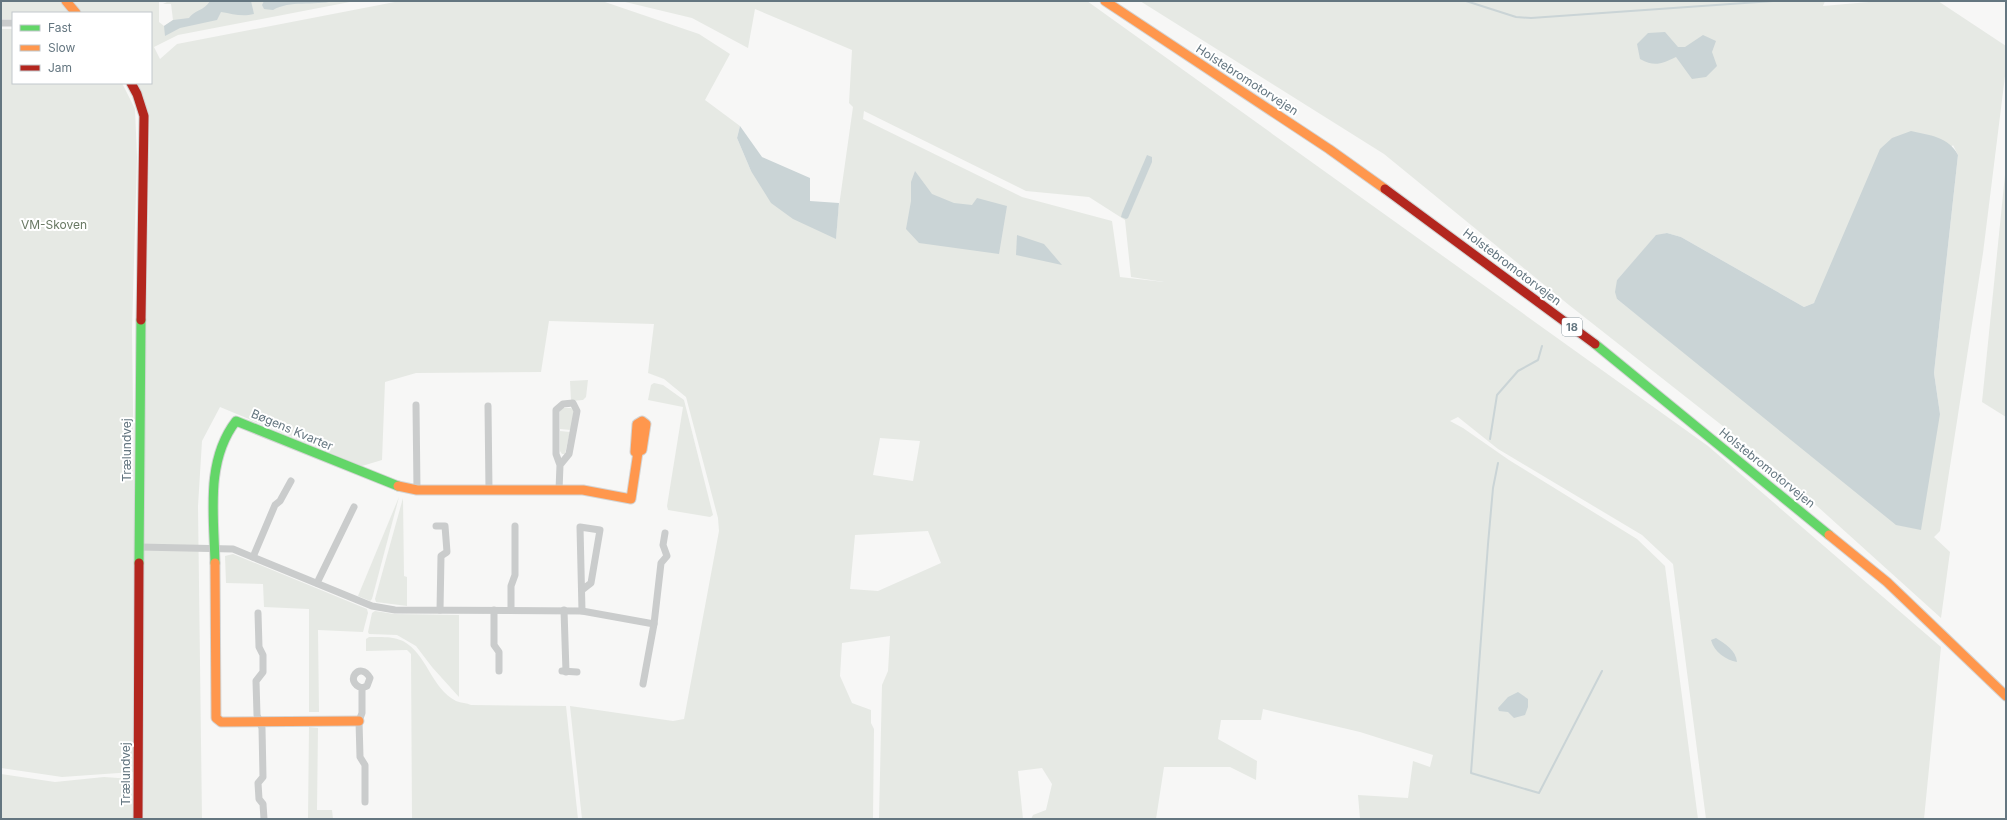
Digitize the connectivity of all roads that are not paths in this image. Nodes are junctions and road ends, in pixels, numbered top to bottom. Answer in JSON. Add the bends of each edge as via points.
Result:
{"nodes":[{"id":1,"x":66,"y":1,"type":"edge"},
{"id":2,"x":1105,"y":1,"type":"edge"},
{"id":3,"x":75,"y":12,"type":"edge"},
{"id":4,"x":1,"y":23,"type":"edge"},
{"id":5,"x":12,"y":23,"type":"edge"},
{"id":6,"x":131,"y":84,"type":"edge"},
{"id":7,"x":416,"y":405,"type":"dead end"},
{"id":8,"x":488,"y":406,"type":"dead end"},
{"id":9,"x":638,"y":452,"type":"dead end"},
{"id":10,"x":560,"y":465,"type":"junction"},
{"id":11,"x":291,"y":481,"type":"dead end"},
{"id":12,"x":417,"y":490,"type":"junction"},
{"id":13,"x":489,"y":490,"type":"junction"},
{"id":14,"x":559,"y":490,"type":"junction"},
{"id":15,"x":354,"y":507,"type":"dead end"},
{"id":16,"x":436,"y":526,"type":"dead end"},
{"id":17,"x":515,"y":526,"type":"dead end"},
{"id":18,"x":665,"y":533,"type":"dead end"},
{"id":19,"x":139,"y":547,"type":"junction"},
{"id":20,"x":214,"y":548,"type":"junction"},
{"id":21,"x":253,"y":557,"type":"junction"},
{"id":22,"x":317,"y":583,"type":"junction"},
{"id":23,"x":582,"y":590,"type":"junction"},
{"id":24,"x":440,"y":610,"type":"junction"},
{"id":25,"x":494,"y":610,"type":"junction"},
{"id":26,"x":511,"y":610,"type":"junction"},
{"id":27,"x":564,"y":610,"type":"junction"},
{"id":28,"x":582,"y":611,"type":"junction"},
{"id":29,"x":258,"y":613,"type":"dead end"},
{"id":30,"x":654,"y":624,"type":"junction"},
{"id":31,"x":499,"y":671,"type":"dead end"},
{"id":32,"x":577,"y":672,"type":"dead end"},
{"id":33,"x":643,"y":684,"type":"dead end"},
{"id":34,"x":362,"y":688,"type":"dead end"},
{"id":35,"x":2006,"y":696,"type":"edge"},
{"id":36,"x":259,"y":721,"type":"junction"},
{"id":37,"x":359,"y":721,"type":"junction"},
{"id":38,"x":366,"y":802,"type":"dead end"},
{"id":39,"x":138,"y":819,"type":"edge"},
{"id":40,"x":264,"y":819,"type":"edge"}],
"edges":[{"from":1,"to":3,"type":"main road"},
{"from":2,"to":35,"type":"main road","name":"Holstebromotorvejen","number":"18","via":[[1329,149],[1598,346],[1887,582]]},
{"from":4,"to":5,"type":"street"},
{"from":6,"to":19,"type":"main road","name":"Trælundvej","via":[[138,94],[144,116]]},
{"from":7,"to":12,"type":"street"},
{"from":8,"to":13,"type":"street"},
{"from":9,"to":14,"type":"main road","name":"Bøgens Kvarter","via":[[631,499],[583,490]]},
{"from":10,"to":10,"type":"street","via":[[556,454],[556,410],[562,404],[573,403],[577,411],[569,454]]},
{"from":10,"to":14,"type":"street"},
{"from":11,"to":21,"type":"street","via":[[275,505]]},
{"from":12,"to":13,"type":"main road","name":"Bøgens Kvarter"},
{"from":12,"to":20,"type":"main road","name":"Bøgens Kvarter","via":[[392,485],[236,421],[230,428],[218,456],[214,479]]},
{"from":13,"to":14,"type":"main road","name":"Bøgens Kvarter"},
{"from":15,"to":22,"type":"street"},
{"from":16,"to":24,"type":"street","via":[[445,526],[447,552],[441,556]]},
{"from":17,"to":26,"type":"street","via":[[515,575],[511,586]]},
{"from":18,"to":30,"type":"street","via":[[664,545],[667,556],[661,563]]},
{"from":19,"to":20,"type":"street"},
{"from":19,"to":39,"type":"main road","name":"Trælundvej"},
{"from":20,"to":21,"type":"street","via":[[233,549]]},
{"from":20,"to":36,"type":"main road","name":"Bøgens Kvarter","via":[[216,718],[221,722]]},
{"from":21,"to":22,"type":"street"},
{"from":22,"to":24,"type":"street","via":[[372,606],[395,610]]},
{"from":23,"to":23,"type":"street","via":[[582,558],[580,527],[600,530],[591,583]]},
{"from":23,"to":28,"type":"street"},
{"from":24,"to":25,"type":"street"},
{"from":25,"to":26,"type":"street"},
{"from":25,"to":31,"type":"street","via":[[494,645],[499,652]]},
{"from":26,"to":27,"type":"street"},
{"from":27,"to":28,"type":"street"},
{"from":27,"to":32,"type":"street","via":[[564,671]]},
{"from":28,"to":30,"type":"street"},
{"from":29,"to":36,"type":"street","via":[[259,647],[263,654],[263,672],[256,681]]},
{"from":30,"to":33,"type":"street"},
{"from":34,"to":37,"type":"street","via":[[362,713]]},
{"from":36,"to":37,"type":"main road","name":"Bøgens Kvarter"},
{"from":36,"to":40,"type":"street","via":[[262,728],[263,777],[258,783],[259,799],[264,804]]},
{"from":37,"to":38,"type":"street","via":[[360,757],[365,765]]}]}
